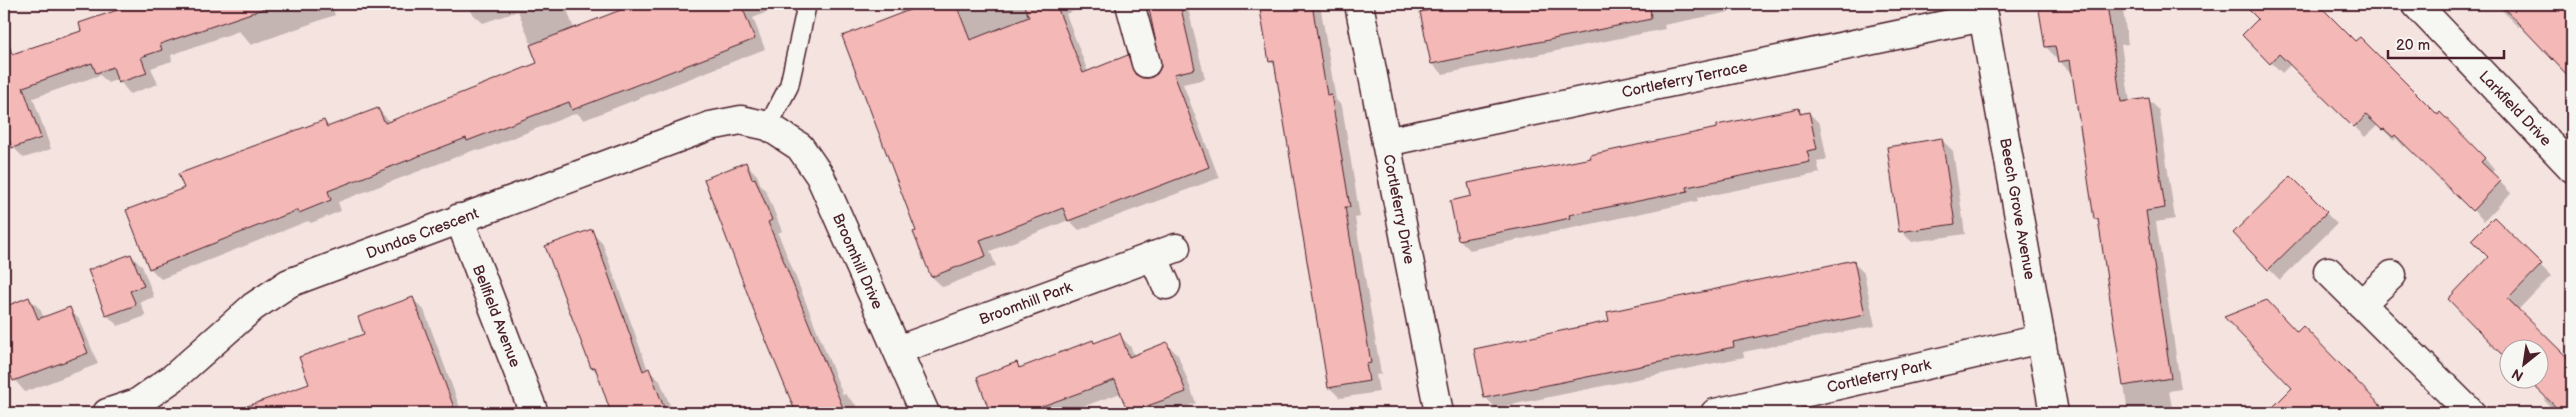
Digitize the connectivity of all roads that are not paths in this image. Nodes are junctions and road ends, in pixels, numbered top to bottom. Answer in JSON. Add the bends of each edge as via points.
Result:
{"nodes":[{"id":1,"x":806,"y":4,"type":"edge"},
{"id":2,"x":1130,"y":4,"type":"edge"},
{"id":3,"x":1359,"y":4,"type":"edge"},
{"id":4,"x":2416,"y":4,"type":"edge"},
{"id":5,"x":1982,"y":10,"type":"edge"},
{"id":6,"x":1146,"y":63,"type":"dead end"},
{"id":7,"x":768,"y":126,"type":"junction"},
{"id":8,"x":1386,"y":142,"type":"junction"},
{"id":9,"x":2572,"y":168,"type":"edge"},
{"id":10,"x":459,"y":218,"type":"junction"},
{"id":11,"x":2328,"y":271,"type":"dead end"},
{"id":12,"x":2392,"y":275,"type":"dead end"},
{"id":13,"x":1166,"y":284,"type":"dead end"},
{"id":14,"x":2361,"y":304,"type":"junction"},
{"id":15,"x":2041,"y":338,"type":"junction"},
{"id":16,"x":898,"y":350,"type":"junction"},
{"id":17,"x":107,"y":413,"type":"edge"},
{"id":18,"x":534,"y":413,"type":"edge"},
{"id":19,"x":925,"y":413,"type":"edge"},
{"id":20,"x":1439,"y":413,"type":"edge"},
{"id":21,"x":1715,"y":413,"type":"edge"},
{"id":22,"x":2054,"y":413,"type":"edge"},
{"id":23,"x":2471,"y":413,"type":"edge"}],
"edges":[{"from":1,"to":7,"type":"lane","via":[[788,86]]},
{"from":2,"to":6,"type":"street"},
{"from":3,"to":8,"type":"street","name":"Cortleferry Drive"},
{"from":4,"to":9,"type":"street","name":"Larkfield Drive"},
{"from":5,"to":8,"type":"street","name":"Cortleferry Terrace"},
{"from":5,"to":15,"type":"street","name":"Beech Grove Avenue"},
{"from":7,"to":10,"type":"street","name":"Dundas Crescent","via":[[741,120],[710,126]]},
{"from":7,"to":16,"type":"street","name":"Broomhill Drive","via":[[800,147],[820,176]]},
{"from":8,"to":20,"type":"street","name":"Cortleferry Drive"},
{"from":10,"to":17,"type":"street","name":"Dundas Crescent","via":[[289,283],[253,307],[174,378],[137,403]]},
{"from":10,"to":18,"type":"street","name":"Bellfield Avenue"},
{"from":11,"to":14,"type":"street"},
{"from":12,"to":14,"type":"street"},
{"from":13,"to":16,"type":"street","name":"Broomhill Park","via":[[1164,252]]},
{"from":14,"to":23,"type":"street"},
{"from":15,"to":21,"type":"street","name":"Cortleferry Park"},
{"from":15,"to":22,"type":"street","name":"Beech Grove Avenue"},
{"from":16,"to":19,"type":"street","name":"Broomhill Drive"}]}
